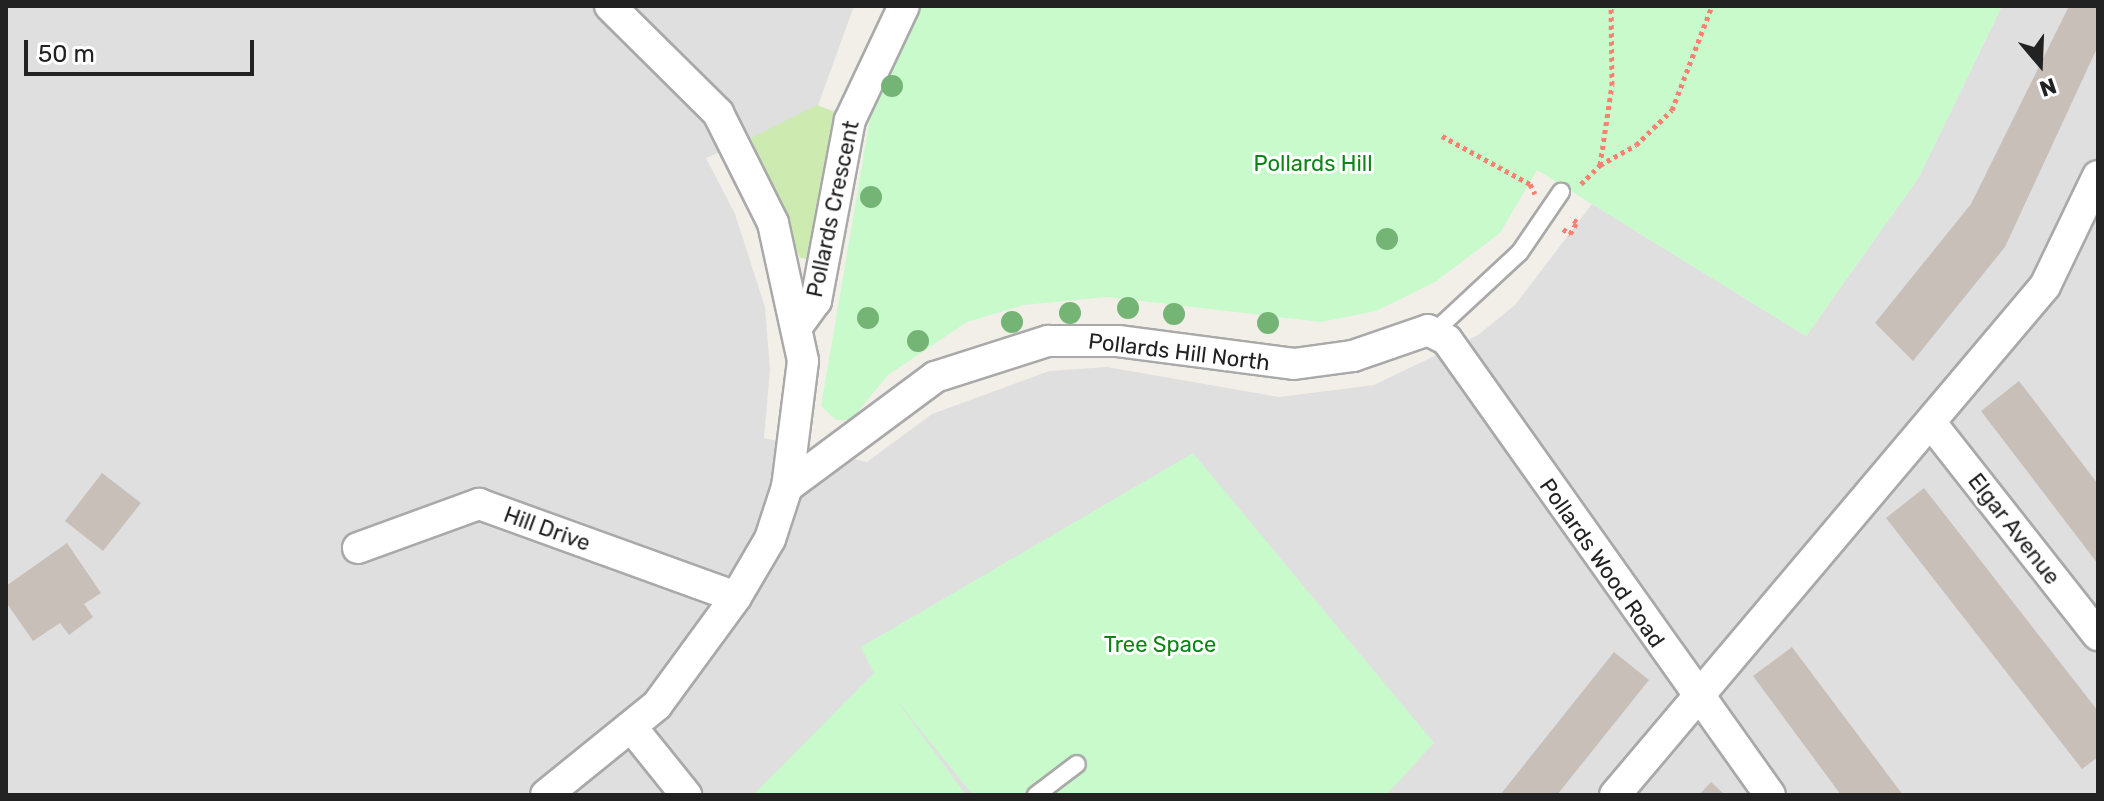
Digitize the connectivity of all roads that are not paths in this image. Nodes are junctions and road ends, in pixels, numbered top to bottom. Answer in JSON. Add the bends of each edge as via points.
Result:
{"nodes":[{"id":1,"x":610,"y":6,"type":"edge"},
{"id":2,"x":904,"y":6,"type":"edge"},
{"id":3,"x":2098,"y":176,"type":"edge"},
{"id":4,"x":1569,"y":196,"type":"road end"},
{"id":5,"x":799,"y":324,"type":"junction"},
{"id":6,"x":1435,"y":331,"type":"junction"},
{"id":7,"x":1931,"y":423,"type":"junction"},
{"id":8,"x":787,"y":487,"type":"junction"},
{"id":9,"x":358,"y":548,"type":"dead end"},
{"id":10,"x":736,"y":597,"type":"junction"},
{"id":11,"x":2098,"y":635,"type":"edge"},
{"id":12,"x":1695,"y":697,"type":"junction"},
{"id":13,"x":633,"y":729,"type":"junction"},
{"id":14,"x":1077,"y":764,"type":"dead end"},
{"id":15,"x":546,"y":795,"type":"edge"},
{"id":16,"x":686,"y":795,"type":"edge"},
{"id":17,"x":1036,"y":795,"type":"edge"},
{"id":18,"x":1615,"y":795,"type":"edge"},
{"id":19,"x":1770,"y":795,"type":"edge"}],
"edges":[{"from":1,"to":5,"type":"street","via":[[688,78],[738,142],[773,223]]},
{"from":2,"to":5,"type":"street","name":"Pollards Crescent","via":[[850,120],[816,301]]},
{"from":3,"to":7,"type":"street","via":[[2055,270]]},
{"from":4,"to":6,"type":"lane","name":"Pollards Hill North","via":[[1546,215],[1499,274]]},
{"from":5,"to":8,"type":"street","via":[[803,388]]},
{"from":6,"to":8,"type":"street","name":"Pollards Hill North","via":[[1316,363],[1094,340],[994,353],[918,386],[814,474]]},
{"from":6,"to":12,"type":"street","name":"Pollards Wood Road"},
{"from":7,"to":11,"type":"street","name":"Elgar Avenue"},
{"from":7,"to":12,"type":"street"},
{"from":8,"to":10,"type":"street","via":[[770,539]]},
{"from":9,"to":10,"type":"street","name":"Hill Drive","via":[[479,504]]},
{"from":10,"to":13,"type":"street"},
{"from":12,"to":18,"type":"street"},
{"from":12,"to":19,"type":"street","name":"Pollards Wood Road"},
{"from":13,"to":15,"type":"street"},
{"from":13,"to":16,"type":"street"},
{"from":14,"to":17,"type":"lane"}]}
